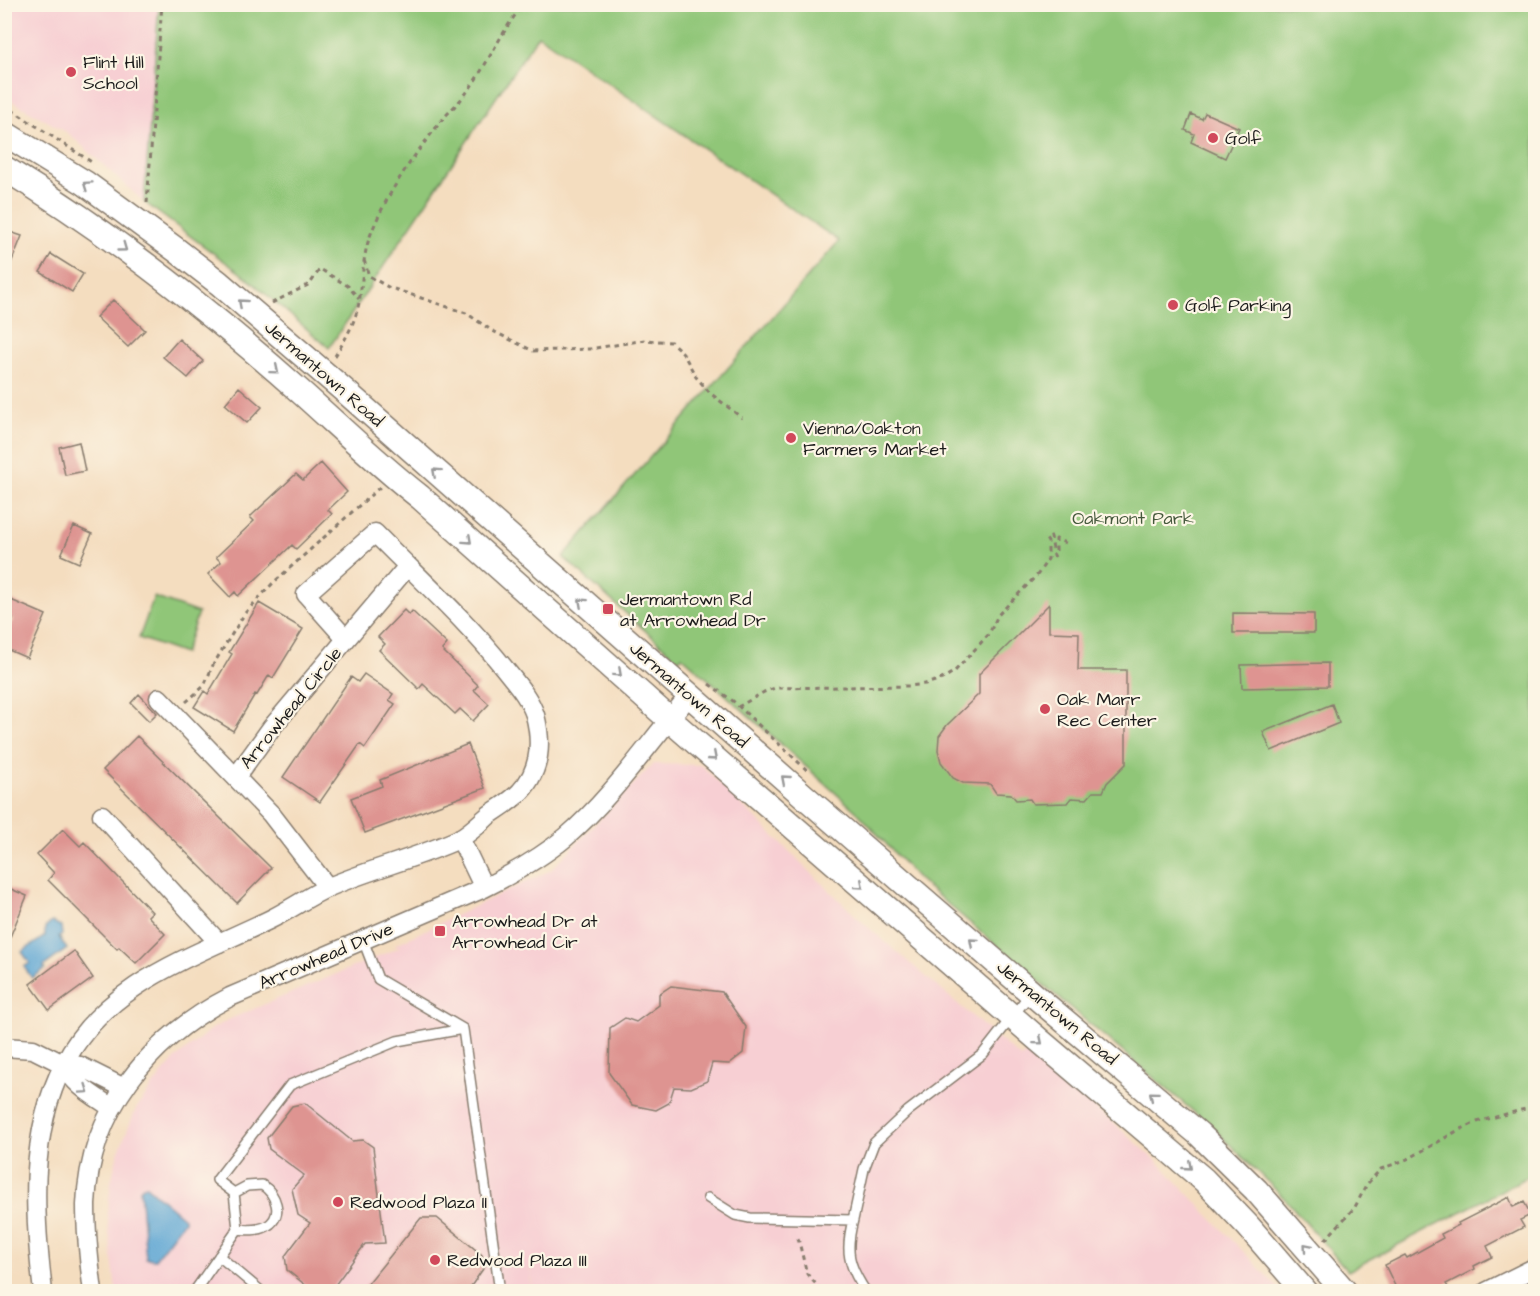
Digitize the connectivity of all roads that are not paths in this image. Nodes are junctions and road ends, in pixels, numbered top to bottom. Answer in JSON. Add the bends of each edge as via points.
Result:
{"nodes":[{"id":1,"x":4,"y":133,"type":"edge"},
{"id":2,"x":4,"y":168,"type":"edge"},
{"id":3,"x":408,"y":566,"type":"junction"},
{"id":4,"x":346,"y":639,"type":"junction"},
{"id":5,"x":689,"y":696,"type":"junction"},
{"id":6,"x":159,"y":698,"type":"dead end"},
{"id":7,"x":669,"y":719,"type":"junction"},
{"id":8,"x":236,"y":777,"type":"junction"},
{"id":9,"x":102,"y":815,"type":"dead end"},
{"id":10,"x":460,"y":838,"type":"junction"},
{"id":11,"x":328,"y":888,"type":"junction"},
{"id":12,"x":484,"y":888,"type":"junction"},
{"id":13,"x":363,"y":940,"type":"junction"},
{"id":14,"x":219,"y":943,"type":"junction"},
{"id":15,"x":1031,"y":993,"type":"junction"},
{"id":16,"x":1012,"y":1017,"type":"junction"},
{"id":17,"x":463,"y":1029,"type":"junction"},
{"id":18,"x":4,"y":1047,"type":"edge"},
{"id":19,"x":63,"y":1064,"type":"junction"},
{"id":20,"x":124,"y":1088,"type":"junction"},
{"id":21,"x":112,"y":1108,"type":"junction"},
{"id":22,"x":234,"y":1193,"type":"junction"},
{"id":23,"x":708,"y":1198,"type":"dead end"},
{"id":24,"x":853,"y":1220,"type":"junction"},
{"id":25,"x":238,"y":1229,"type":"junction"},
{"id":26,"x":219,"y":1256,"type":"junction"},
{"id":27,"x":1536,"y":1267,"type":"edge"},
{"id":28,"x":1517,"y":1285,"type":"edge"},
{"id":29,"x":44,"y":1292,"type":"edge"},
{"id":30,"x":93,"y":1292,"type":"edge"},
{"id":31,"x":194,"y":1292,"type":"edge"},
{"id":32,"x":262,"y":1292,"type":"edge"},
{"id":33,"x":500,"y":1292,"type":"edge"},
{"id":34,"x":866,"y":1292,"type":"edge"},
{"id":35,"x":1305,"y":1292,"type":"edge"},
{"id":36,"x":1345,"y":1292,"type":"edge"},
{"id":37,"x":1486,"y":1292,"type":"edge"}],
"edges":[{"from":5,"to":1,"type":"main road","name":"Jermantown Road","one_way":true,"via":[[219,283],[85,183]]},
{"from":2,"to":7,"type":"main road","name":"Jermantown Road","one_way":true,"via":[[73,212],[205,311],[303,393]]},
{"from":3,"to":4,"type":"street","name":"Arrowhead Circle"},
{"from":3,"to":4,"type":"street","name":"Arrowhead Circle","via":[[375,533],[306,594]]},
{"from":3,"to":10,"type":"street","name":"Arrowhead Circle","via":[[485,644],[526,695],[534,714],[540,753],[530,777],[520,792]]},
{"from":4,"to":8,"type":"street","name":"Arrowhead Circle","via":[[272,727]]},
{"from":5,"to":7,"type":"street","name":"Arrowhead Drive"},
{"from":15,"to":5,"type":"main road","name":"Jermantown Road","one_way":true},
{"from":6,"to":8,"type":"street","name":"Arrowhead Circle"},
{"from":7,"to":12,"type":"street","name":"Arrowhead Drive","via":[[567,836],[521,870]]},
{"from":7,"to":16,"type":"main road","name":"Jermantown Road","one_way":true},
{"from":8,"to":11,"type":"street","name":"Arrowhead Circle","via":[[271,814]]},
{"from":9,"to":14,"type":"street"},
{"from":10,"to":11,"type":"street","name":"Arrowhead Circle"},
{"from":10,"to":12,"type":"street"},
{"from":11,"to":14,"type":"street","name":"Arrowhead Circle"},
{"from":12,"to":13,"type":"street","name":"Arrowhead Drive"},
{"from":13,"to":17,"type":"lane","via":[[378,979]]},
{"from":13,"to":20,"type":"street","name":"Arrowhead Drive","via":[[207,1008],[156,1048]]},
{"from":14,"to":19,"type":"street","name":"Arrowhead Circle","via":[[175,962],[124,994],[90,1023]]},
{"from":15,"to":16,"type":"lane"},
{"from":36,"to":15,"type":"main road","name":"Jermantown Road","one_way":true,"via":[[1256,1190],[1199,1134]]},
{"from":16,"to":24,"type":"lane","via":[[983,1054],[908,1111],[874,1143]]},
{"from":16,"to":35,"type":"main road","name":"Jermantown Road","one_way":true,"via":[[1204,1180]]},
{"from":17,"to":22,"type":"lane","via":[[397,1041],[290,1084],[217,1180]]},
{"from":17,"to":33,"type":"lane"},
{"from":18,"to":19,"type":"street","via":[[33,1049]]},
{"from":19,"to":20,"type":"street","via":[[80,1065]]},
{"from":19,"to":21,"type":"street","one_way":true,"via":[[79,1086]]},
{"from":19,"to":29,"type":"street","name":"Arrowhead Circle","via":[[44,1116],[38,1153],[36,1199]]},
{"from":20,"to":21,"type":"street","name":"Arrowhead Drive"},
{"from":21,"to":30,"type":"street","name":"Arrowhead Drive","via":[[101,1133],[86,1203]]},
{"from":22,"to":25,"type":"lane"},
{"from":22,"to":25,"type":"lane","via":[[247,1186],[262,1185],[275,1197],[277,1206],[269,1225]]},
{"from":23,"to":24,"type":"lane","via":[[735,1215],[750,1218]]},
{"from":24,"to":34,"type":"lane","via":[[848,1241],[850,1261]]},
{"from":25,"to":26,"type":"lane"},
{"from":26,"to":31,"type":"lane"},
{"from":26,"to":32,"type":"lane"},
{"from":27,"to":28,"type":"street"},
{"from":28,"to":37,"type":"street"}]}
